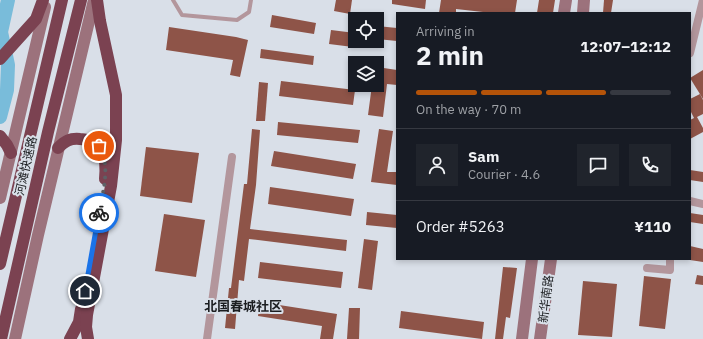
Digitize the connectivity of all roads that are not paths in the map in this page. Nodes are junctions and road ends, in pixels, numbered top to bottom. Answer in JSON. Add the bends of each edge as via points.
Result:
{"nodes":[{"id":1,"x":45,"y":0,"type":"edge"},
{"id":2,"x":62,"y":0,"type":"edge"},
{"id":3,"x":80,"y":0,"type":"edge"},
{"id":4,"x":94,"y":0,"type":"edge"},
{"id":5,"x":97,"y":0,"type":"edge"},
{"id":6,"x":173,"y":0,"type":"edge"},
{"id":7,"x":251,"y":0,"type":"edge"},
{"id":8,"x":566,"y":0,"type":"edge"},
{"id":9,"x":584,"y":0,"type":"edge"},
{"id":10,"x":703,"y":0,"type":"edge"},
{"id":11,"x":564,"y":12,"type":"edge"},
{"id":12,"x":583,"y":12,"type":"edge"},
{"id":13,"x":691,"y":49,"type":"edge"},
{"id":14,"x":0,"y":59,"type":"edge"},
{"id":15,"x":0,"y":136,"type":"edge"},
{"id":16,"x":58,"y":148,"type":"junction"},
{"id":17,"x":11,"y":153,"type":"junction"},
{"id":18,"x":232,"y":157,"type":"dead end"},
{"id":19,"x":108,"y":185,"type":"junction"},
{"id":20,"x":0,"y":198,"type":"edge"},
{"id":21,"x":691,"y":201,"type":"edge"},
{"id":22,"x":703,"y":204,"type":"edge"},
{"id":23,"x":532,"y":260,"type":"edge"},
{"id":24,"x":551,"y":260,"type":"edge"},
{"id":25,"x":670,"y":260,"type":"edge"},
{"id":26,"x":0,"y":264,"type":"edge"},
{"id":27,"x":647,"y":268,"type":"dead end"},
{"id":28,"x":1,"y":339,"type":"edge"},
{"id":29,"x":15,"y":339,"type":"edge"},
{"id":30,"x":70,"y":339,"type":"edge"},
{"id":31,"x":88,"y":339,"type":"edge"},
{"id":32,"x":207,"y":339,"type":"edge"},
{"id":33,"x":522,"y":339,"type":"edge"},
{"id":34,"x":540,"y":339,"type":"edge"}],
"edges":[{"from":1,"to":14,"type":"highway","via":[[36,19]]},
{"from":1,"to":17,"type":"street"},
{"from":2,"to":26,"type":"highway","name":"河滩快速路"},
{"from":3,"to":28,"type":"highway","name":"河滩快速路"},
{"from":4,"to":16,"type":"street"},
{"from":5,"to":19,"type":"highway","via":[[116,95],[116,140]]},
{"from":6,"to":7,"type":"lane","via":[[182,15],[238,20],[248,12]]},
{"from":8,"to":11,"type":"street"},
{"from":9,"to":12,"type":"street"},
{"from":10,"to":13,"type":"street"},
{"from":15,"to":17,"type":"highway"},
{"from":16,"to":19,"type":"highway","via":[[73,138],[94,142],[99,146],[105,160]]},
{"from":16,"to":29,"type":"street"},
{"from":17,"to":20,"type":"street"},
{"from":18,"to":32,"type":"street"},
{"from":19,"to":30,"type":"highway","via":[[79,322]]},
{"from":19,"to":31,"type":"highway","via":[[87,316]]},
{"from":21,"to":22,"type":"street"},
{"from":23,"to":33,"type":"street","name":"新华南路"},
{"from":24,"to":34,"type":"street","name":"新华南路"},
{"from":25,"to":27,"type":"street","via":[[670,270]]}]}
